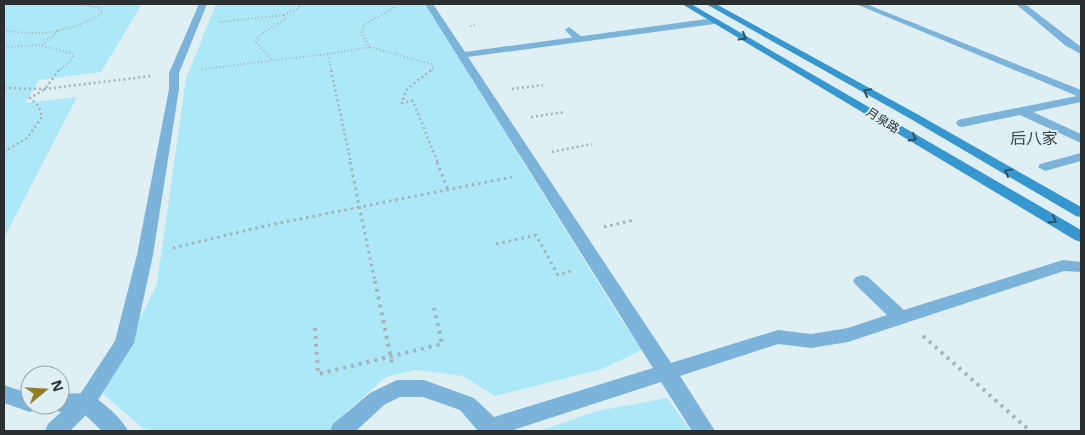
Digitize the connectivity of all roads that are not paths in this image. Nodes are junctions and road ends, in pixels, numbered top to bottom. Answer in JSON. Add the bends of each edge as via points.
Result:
{"nodes":[{"id":1,"x":203,"y":4,"type":"edge"},
{"id":2,"x":429,"y":4,"type":"edge"},
{"id":3,"x":686,"y":4,"type":"edge"},
{"id":4,"x":710,"y":4,"type":"edge"},
{"id":5,"x":860,"y":4,"type":"edge"},
{"id":6,"x":1020,"y":4,"type":"edge"},
{"id":7,"x":714,"y":21,"type":"junction"},
{"id":8,"x":569,"y":30,"type":"dead end"},
{"id":9,"x":579,"y":39,"type":"junction"},
{"id":10,"x":1069,"y":44,"type":"junction"},
{"id":11,"x":1081,"y":44,"type":"edge"},
{"id":12,"x":1081,"y":51,"type":"edge"},
{"id":13,"x":462,"y":55,"type":"junction"},
{"id":14,"x":1081,"y":94,"type":"edge"},
{"id":15,"x":1081,"y":99,"type":"edge"},
{"id":16,"x":1021,"y":111,"type":"junction"},
{"id":17,"x":962,"y":123,"type":"dead end"},
{"id":18,"x":1081,"y":139,"type":"edge"},
{"id":19,"x":1081,"y":157,"type":"edge"},
{"id":20,"x":1045,"y":167,"type":"dead end"},
{"id":21,"x":1081,"y":214,"type":"edge"},
{"id":22,"x":1081,"y":237,"type":"edge"},
{"id":23,"x":1081,"y":267,"type":"edge"},
{"id":24,"x":862,"y":281,"type":"dead end"},
{"id":25,"x":902,"y":318,"type":"junction"},
{"id":26,"x":666,"y":373,"type":"junction"},
{"id":27,"x":4,"y":394,"type":"edge"},
{"id":28,"x":20,"y":399,"type":"edge"},
{"id":29,"x":86,"y":402,"type":"junction"},
{"id":30,"x":70,"y":403,"type":"edge"},
{"id":31,"x":489,"y":430,"type":"edge"},
{"id":32,"x":56,"y":431,"type":"edge"},
{"id":33,"x":117,"y":431,"type":"edge"},
{"id":34,"x":340,"y":431,"type":"edge"},
{"id":35,"x":704,"y":431,"type":"edge"}],
"edges":[{"from":1,"to":29,"type":"street","via":[[174,73],[174,89],[145,255],[124,343]]},
{"from":2,"to":13,"type":"street"},
{"from":3,"to":7,"type":"main road","name":"月泉路"},
{"from":21,"to":4,"type":"main road","name":"月泉路","one_way":true,"via":[[913,116]]},
{"from":5,"to":14,"type":"street"},
{"from":6,"to":10,"type":"street"},
{"from":7,"to":9,"type":"street"},
{"from":7,"to":22,"type":"main road","name":"月泉路","one_way":true},
{"from":8,"to":9,"type":"street"},
{"from":9,"to":13,"type":"street"},
{"from":10,"to":11,"type":"street"},
{"from":10,"to":12,"type":"street"},
{"from":13,"to":26,"type":"street"},
{"from":15,"to":16,"type":"street"},
{"from":16,"to":17,"type":"street"},
{"from":16,"to":18,"type":"street"},
{"from":19,"to":20,"type":"street"},
{"from":23,"to":25,"type":"street","via":[[1063,265]]},
{"from":24,"to":25,"type":"street"},
{"from":25,"to":26,"type":"street","via":[[848,335],[811,340],[778,337]]},
{"from":26,"to":31,"type":"street"},
{"from":26,"to":35,"type":"street"},
{"from":27,"to":28,"type":"street"},
{"from":29,"to":30,"type":"street"},
{"from":29,"to":32,"type":"street"},
{"from":29,"to":33,"type":"street"},
{"from":31,"to":34,"type":"street","via":[[467,404],[424,388],[397,390],[377,399]]}]}
